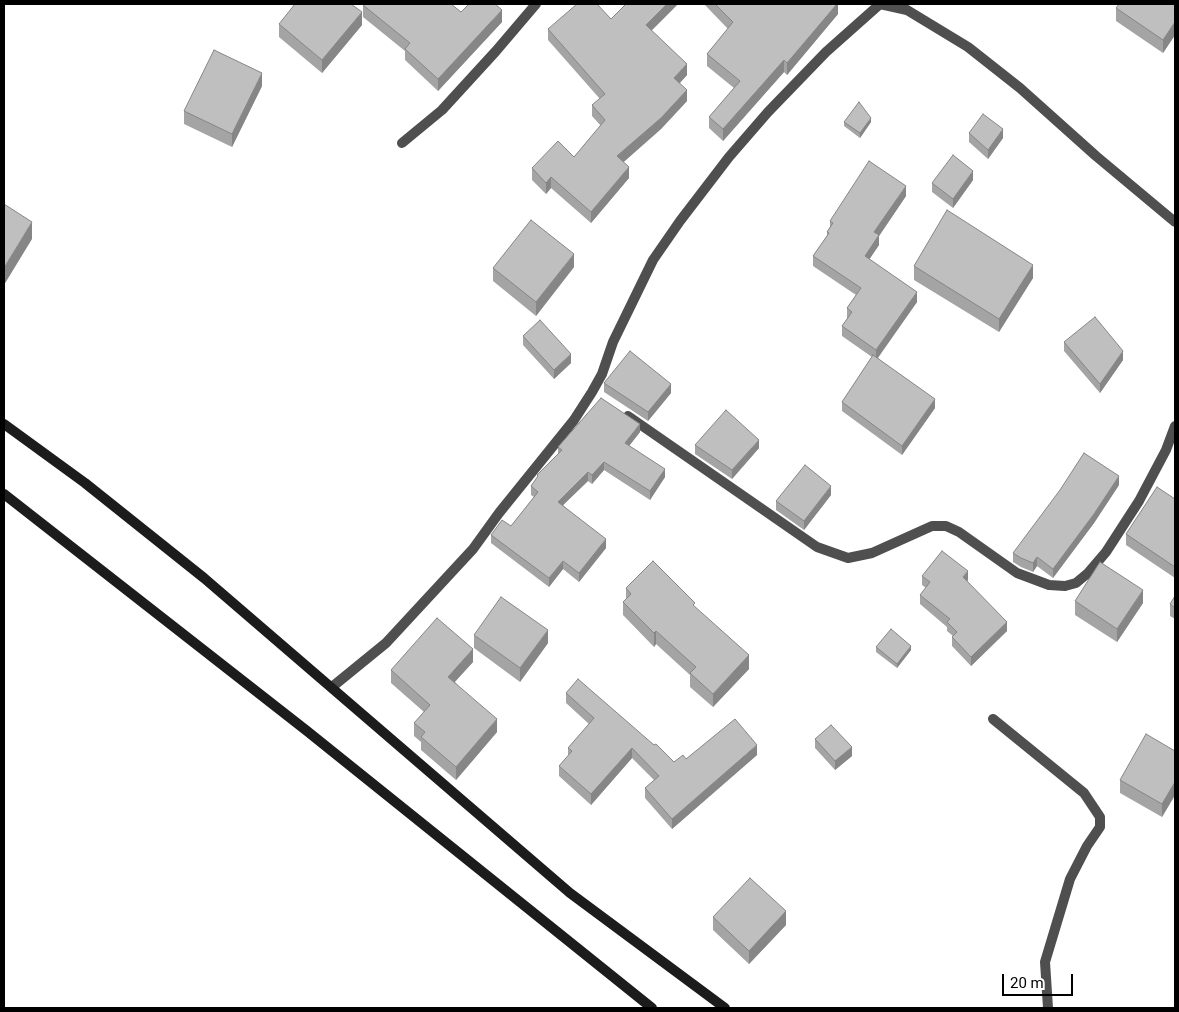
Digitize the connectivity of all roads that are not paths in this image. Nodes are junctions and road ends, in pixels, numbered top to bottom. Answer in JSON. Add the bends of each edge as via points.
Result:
{"nodes":[{"id":1,"x":536,"y":4,"type":"edge"},
{"id":2,"x":402,"y":143,"type":"dead end"},
{"id":3,"x":1175,"y":222,"type":"edge"},
{"id":4,"x":616,"y":408,"type":"edge"},
{"id":5,"x":4,"y":424,"type":"edge"},
{"id":6,"x":1175,"y":426,"type":"edge"},
{"id":7,"x":4,"y":494,"type":"edge"},
{"id":8,"x":332,"y":687,"type":"junction"},
{"id":9,"x":993,"y":719,"type":"dead end"},
{"id":10,"x":652,"y":1008,"type":"edge"},
{"id":11,"x":725,"y":1008,"type":"edge"},
{"id":12,"x":1048,"y":1008,"type":"edge"}],
"edges":[{"from":1,"to":2,"type":"street","via":[[442,110]]},
{"from":3,"to":8,"type":"street","via":[[968,47],[907,10],[880,4],[826,52],[768,112],[680,220],[649,268],[613,342],[596,395],[472,549],[386,643]]},
{"from":4,"to":6,"type":"street","via":[[818,547],[848,558],[872,553],[932,526],[946,526],[1017,573],[1050,585],[1065,586],[1088,574],[1106,552],[1140,501]]},
{"from":5,"to":8,"type":"main road","via":[[85,483],[189,566]]},
{"from":7,"to":10,"type":"main road"},
{"from":8,"to":11,"type":"main road","via":[[570,893]]},
{"from":9,"to":12,"type":"street","via":[[1084,793],[1100,817],[1100,827],[1070,879],[1045,962]]}]}
